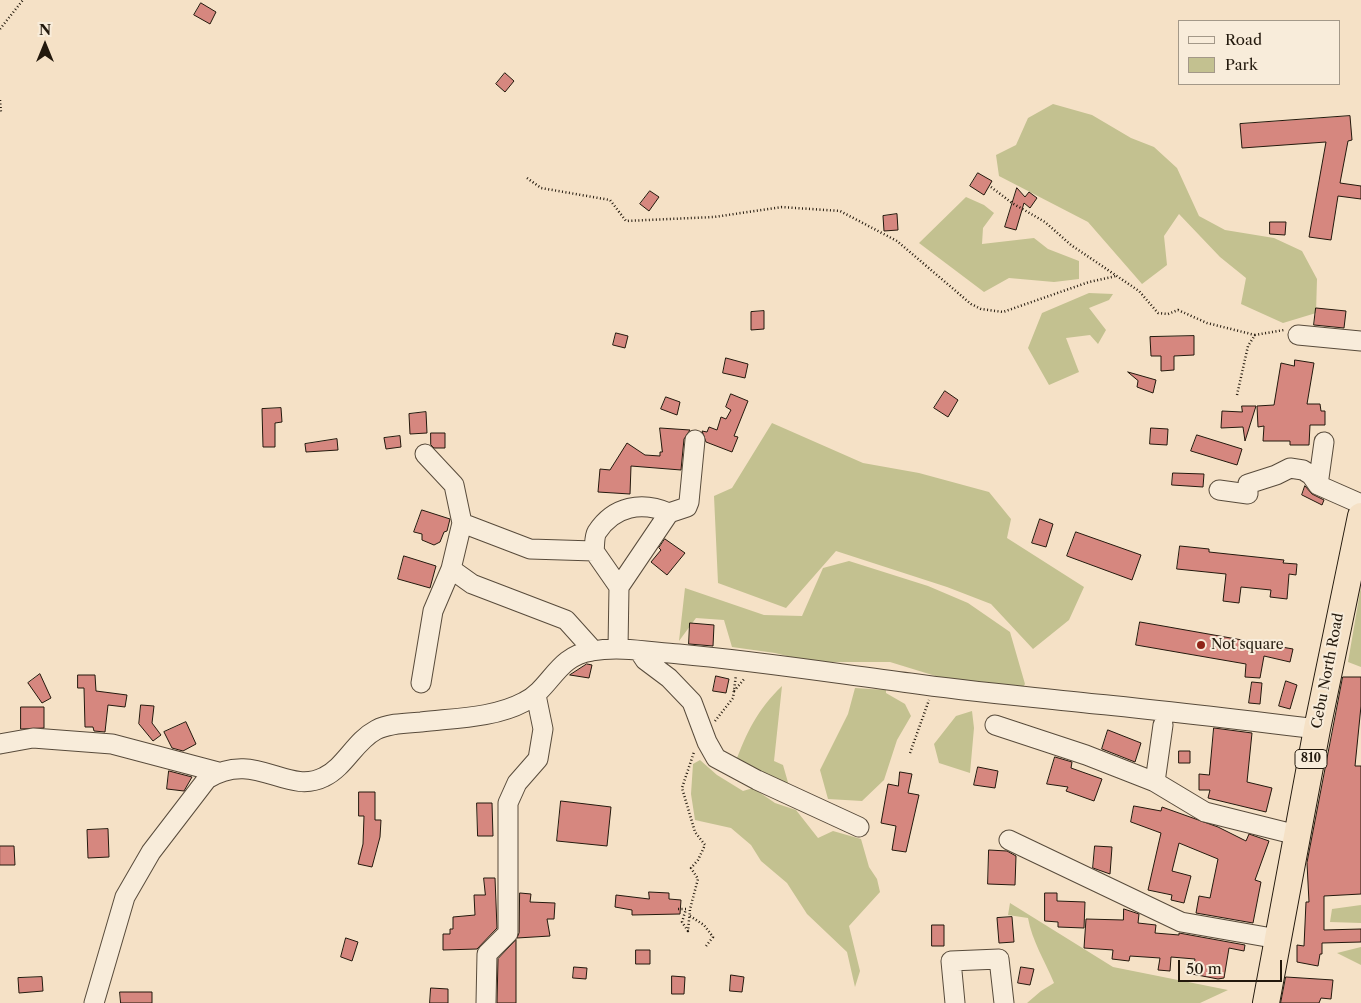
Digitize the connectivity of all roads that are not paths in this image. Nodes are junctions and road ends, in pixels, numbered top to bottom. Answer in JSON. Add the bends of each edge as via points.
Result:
{"nodes":[{"id":1,"x":1298,"y":335,"type":"road end"},
{"id":2,"x":1361,"y":341,"type":"edge"},
{"id":3,"x":695,"y":440,"type":"dead end"},
{"id":4,"x":1324,"y":442,"type":"dead end"},
{"id":5,"x":425,"y":454,"type":"dead end"},
{"id":6,"x":1318,"y":485,"type":"junction"},
{"id":7,"x":1220,"y":490,"type":"dead end"},
{"id":8,"x":1361,"y":504,"type":"edge"},
{"id":9,"x":669,"y":512,"type":"junction"},
{"id":10,"x":1361,"y":516,"type":"edge"},
{"id":11,"x":462,"y":523,"type":"junction"},
{"id":12,"x":594,"y":551,"type":"junction"},
{"id":13,"x":451,"y":569,"type":"junction"},
{"id":14,"x":619,"y":587,"type":"junction"},
{"id":15,"x":618,"y":648,"type":"junction"},
{"id":16,"x":593,"y":650,"type":"junction"},
{"id":17,"x":639,"y":651,"type":"junction"},
{"id":18,"x":421,"y":683,"type":"dead end"},
{"id":19,"x":536,"y":695,"type":"junction"},
{"id":20,"x":994,"y":725,"type":"dead end"},
{"id":21,"x":1163,"y":725,"type":"dead end"},
{"id":22,"x":1317,"y":729,"type":"junction"},
{"id":23,"x":0,"y":744,"type":"edge"},
{"id":24,"x":218,"y":772,"type":"junction"},
{"id":25,"x":1155,"y":782,"type":"junction"},
{"id":26,"x":859,"y":827,"type":"dead end"},
{"id":27,"x":1297,"y":835,"type":"junction"},
{"id":28,"x":1008,"y":840,"type":"dead end"},
{"id":29,"x":1278,"y":939,"type":"junction"},
{"id":30,"x":94,"y":1003,"type":"edge"},
{"id":31,"x":486,"y":1003,"type":"edge"},
{"id":32,"x":955,"y":1003,"type":"edge"},
{"id":33,"x":1004,"y":1003,"type":"edge"},
{"id":34,"x":1266,"y":1003,"type":"edge"}],
"edges":[{"from":1,"to":2,"type":"street"},
{"from":3,"to":9,"type":"street","via":[[689,502],[687,507]]},
{"from":4,"to":6,"type":"street"},
{"from":5,"to":11,"type":"street","via":[[454,485]]},
{"from":6,"to":7,"type":"street","via":[[1303,470],[1290,468],[1248,484],[1248,494]]},
{"from":6,"to":8,"type":"street"},
{"from":9,"to":12,"type":"street","via":[[644,506],[617,511],[596,533]]},
{"from":9,"to":14,"type":"street"},
{"from":10,"to":22,"type":"highway","name":"Cebu North Road","number":"810"},
{"from":11,"to":12,"type":"street","via":[[530,549]]},
{"from":11,"to":13,"type":"street"},
{"from":12,"to":14,"type":"street"},
{"from":13,"to":16,"type":"street","via":[[472,584],[566,620]]},
{"from":13,"to":18,"type":"street","via":[[434,611]]},
{"from":14,"to":15,"type":"street"},
{"from":15,"to":16,"type":"street"},
{"from":15,"to":17,"type":"street"},
{"from":16,"to":19,"type":"street","via":[[567,660]]},
{"from":17,"to":22,"type":"street","via":[[743,666]]},
{"from":17,"to":26,"type":"street","via":[[692,702],[716,758]]},
{"from":19,"to":24,"type":"street","via":[[522,704],[479,716],[396,724],[377,730],[323,778],[296,781],[248,768]]},
{"from":19,"to":31,"type":"street","via":[[543,729],[540,751],[508,803],[508,933],[487,954]]},
{"from":20,"to":25,"type":"street"},
{"from":21,"to":25,"type":"street"},
{"from":22,"to":27,"type":"highway","name":"Cebu North Road","number":"810"},
{"from":23,"to":24,"type":"street","via":[[33,738],[112,744]]},
{"from":24,"to":30,"type":"street","via":[[207,779],[151,852],[125,897]]},
{"from":25,"to":27,"type":"street","via":[[1205,812]]},
{"from":27,"to":29,"type":"highway","name":"Cebu North Road","number":"810"},
{"from":28,"to":29,"type":"street","via":[[1181,922]]},
{"from":29,"to":34,"type":"highway","name":"Cebu North Road","number":"810"},
{"from":32,"to":33,"type":"street","via":[[951,961],[999,959]]}]}
